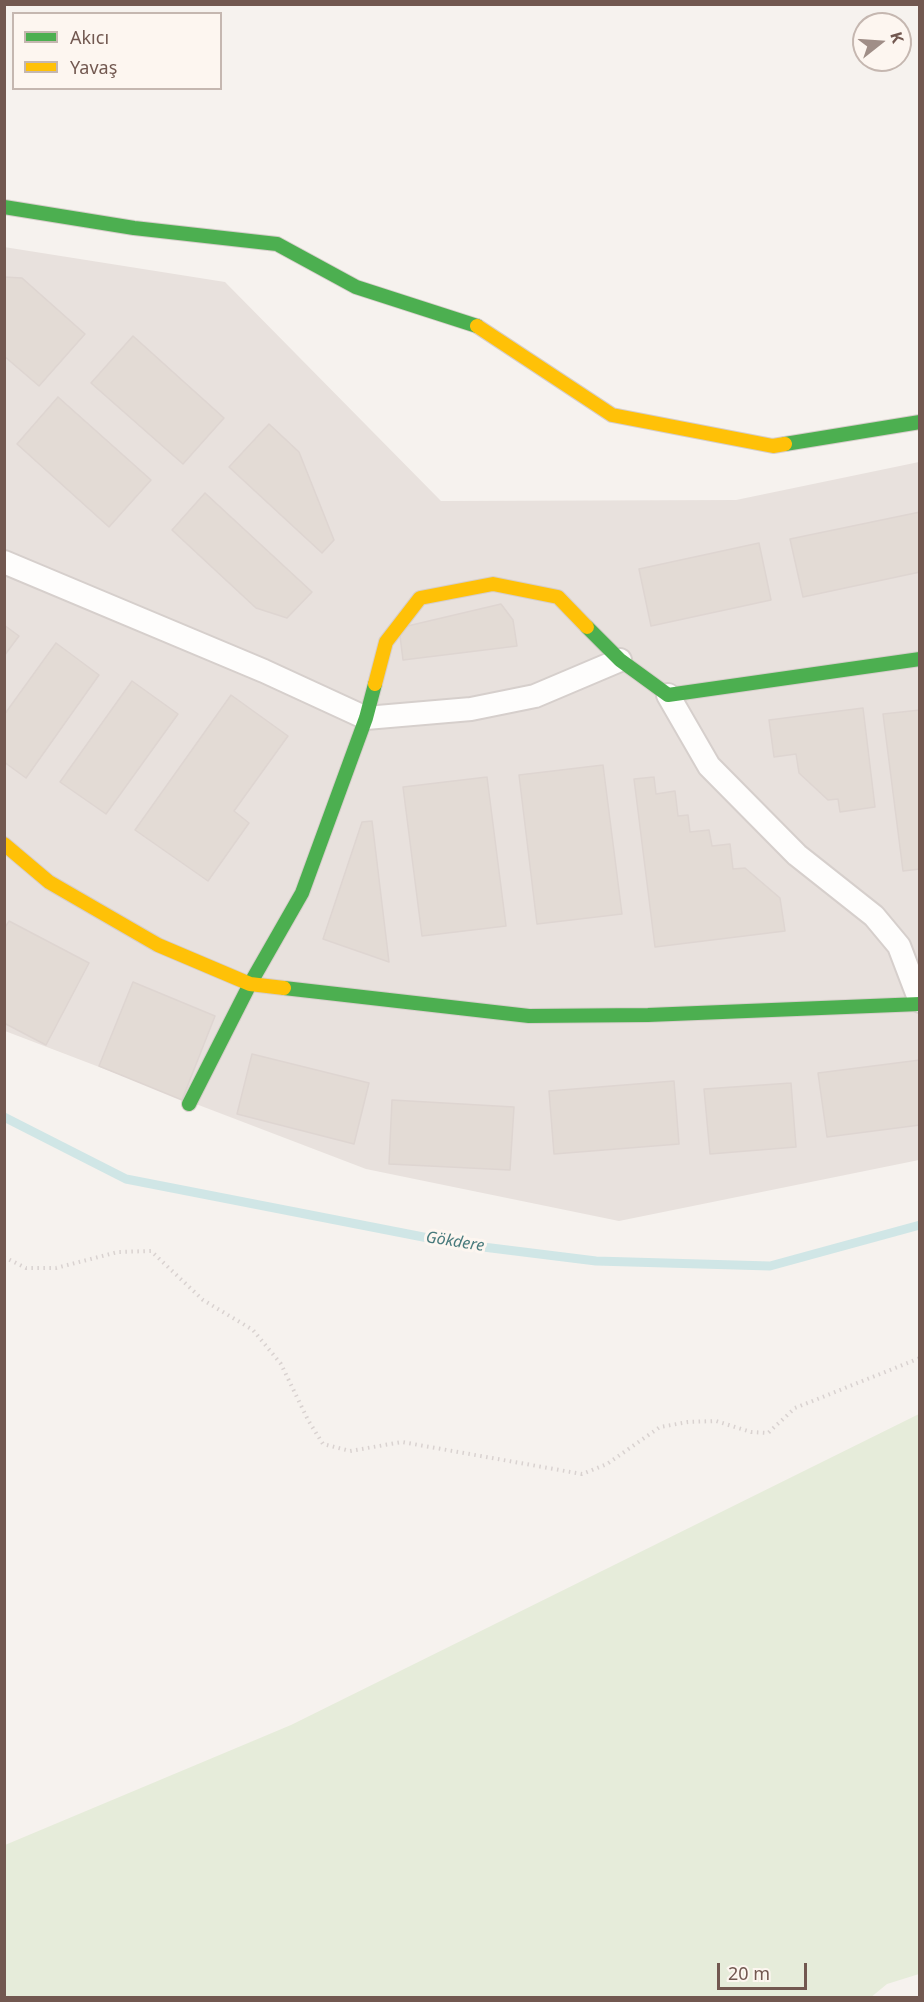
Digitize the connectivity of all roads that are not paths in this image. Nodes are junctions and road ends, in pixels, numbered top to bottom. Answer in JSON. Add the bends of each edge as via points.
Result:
{"nodes":[{"id":1,"x":4,"y":207,"type":"edge"},
{"id":2,"x":920,"y":422,"type":"edge"},
{"id":3,"x":4,"y":562,"type":"edge"},
{"id":4,"x":620,"y":660,"type":"junction"},
{"id":5,"x":920,"y":660,"type":"edge"},
{"id":6,"x":668,"y":695,"type":"junction"},
{"id":7,"x":366,"y":718,"type":"junction"},
{"id":8,"x":4,"y":844,"type":"edge"},
{"id":9,"x":250,"y":984,"type":"junction"},
{"id":10,"x":920,"y":1003,"type":"edge"},
{"id":11,"x":189,"y":1104,"type":"dead end"}],
"edges":[{"from":1,"to":2,"type":"street","via":[[134,228],[277,244],[356,287],[476,325],[612,415],[774,446]]},
{"from":3,"to":7,"type":"street"},
{"from":4,"to":6,"type":"street"},
{"from":4,"to":7,"type":"street","via":[[535,696],[471,710]]},
{"from":4,"to":7,"type":"street","via":[[558,597],[493,584],[420,598],[386,642]]},
{"from":5,"to":6,"type":"street"},
{"from":6,"to":10,"type":"street","via":[[709,766],[797,855],[874,916],[899,946]]},
{"from":7,"to":9,"type":"street","via":[[302,893]]},
{"from":8,"to":9,"type":"street","via":[[49,882],[158,945]]},
{"from":9,"to":10,"type":"street","via":[[530,1016]]},
{"from":9,"to":11,"type":"street"}]}
